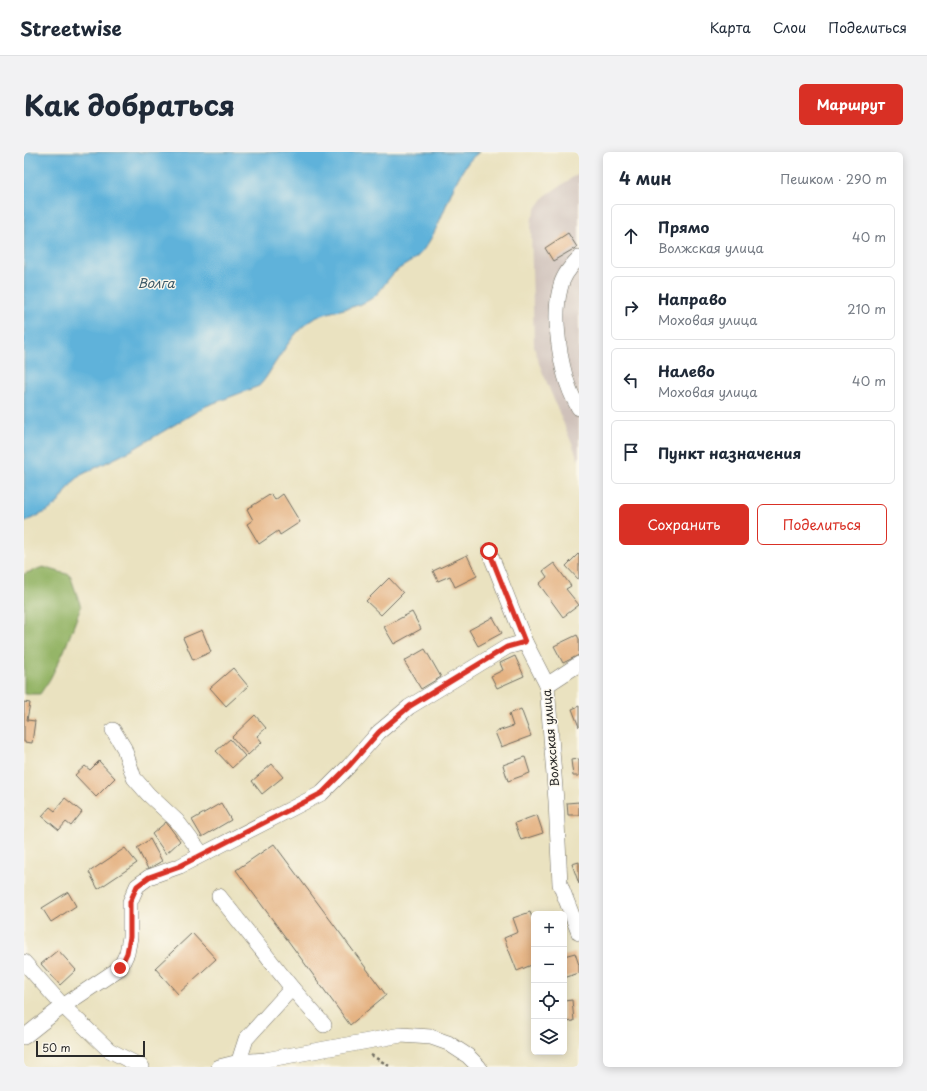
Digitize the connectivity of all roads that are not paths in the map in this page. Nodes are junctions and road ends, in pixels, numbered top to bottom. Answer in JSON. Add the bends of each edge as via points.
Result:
{"nodes":[{"id":1,"x":579,"y":258,"type":"edge"},
{"id":2,"x":579,"y":408,"type":"edge"},
{"id":3,"x":489,"y":551,"type":"dead end"},
{"id":4,"x":525,"y":642,"type":"junction"},
{"id":5,"x":579,"y":664,"type":"edge"},
{"id":6,"x":547,"y":685,"type":"junction"},
{"id":7,"x":113,"y":730,"type":"dead end"},
{"id":8,"x":202,"y":854,"type":"junction"},
{"id":9,"x":219,"y":896,"type":"dead end"},
{"id":10,"x":579,"y":933,"type":"edge"},
{"id":11,"x":24,"y":962,"type":"edge"},
{"id":12,"x":292,"y":988,"type":"junction"},
{"id":13,"x":63,"y":1006,"type":"junction"},
{"id":14,"x":324,"y":1025,"type":"dead end"},
{"id":15,"x":24,"y":1036,"type":"edge"},
{"id":16,"x":238,"y":1065,"type":"edge"},
{"id":17,"x":142,"y":1067,"type":"edge"},
{"id":18,"x":219,"y":1067,"type":"edge"},
{"id":19,"x":479,"y":1067,"type":"edge"}],
"edges":[{"from":1,"to":2,"type":"street","via":[[564,277],[560,288],[557,324],[561,358],[568,385]]},
{"from":3,"to":4,"type":"street","name":"Волжская улица"},
{"from":4,"to":6,"type":"street","name":"Волжская улица"},
{"from":4,"to":8,"type":"street","via":[[507,647],[410,706],[379,732],[322,793]]},
{"from":5,"to":6,"type":"street"},
{"from":6,"to":10,"type":"street","name":"Волжская улица","via":[[560,884]]},
{"from":7,"to":8,"type":"street","via":[[124,748],[134,778],[177,821]]},
{"from":8,"to":13,"type":"street","via":[[180,866],[149,877],[137,886],[130,902],[130,937],[127,953],[120,968]]},
{"from":9,"to":12,"type":"street"},
{"from":11,"to":13,"type":"street"},
{"from":12,"to":14,"type":"street"},
{"from":12,"to":16,"type":"street","via":[[246,1039]]},
{"from":13,"to":15,"type":"street"},
{"from":13,"to":17,"type":"street","via":[[109,1050]]},
{"from":16,"to":18,"type":"street"},
{"from":16,"to":19,"type":"street","via":[[401,1035],[431,1037],[448,1043]]}]}
